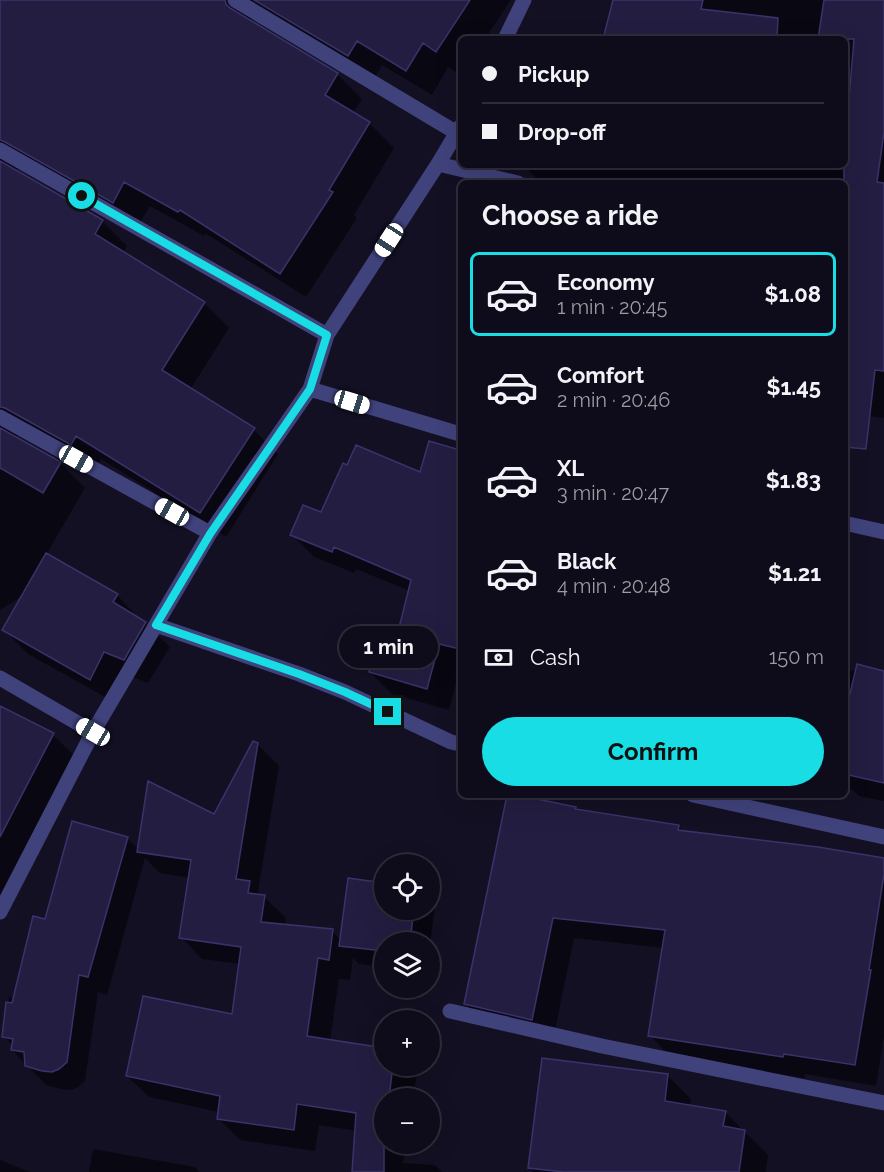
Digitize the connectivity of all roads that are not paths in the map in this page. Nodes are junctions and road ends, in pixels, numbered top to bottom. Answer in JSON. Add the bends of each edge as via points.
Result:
{"nodes":[{"id":1,"x":235,"y":0,"type":"edge"},
{"id":2,"x":524,"y":0,"type":"edge"},
{"id":3,"x":506,"y":36,"type":"edge"},
{"id":4,"x":458,"y":129,"type":"edge"},
{"id":5,"x":458,"y":132,"type":"edge"},
{"id":6,"x":0,"y":150,"type":"edge"},
{"id":7,"x":438,"y":164,"type":"junction"},
{"id":8,"x":505,"y":180,"type":"edge"},
{"id":9,"x":327,"y":335,"type":"junction"},
{"id":10,"x":310,"y":389,"type":"junction"},
{"id":11,"x":0,"y":417,"type":"edge"},
{"id":12,"x":458,"y":433,"type":"edge"},
{"id":13,"x":848,"y":524,"type":"edge"},
{"id":14,"x":884,"y":532,"type":"edge"},
{"id":15,"x":210,"y":534,"type":"junction"},
{"id":16,"x":156,"y":625,"type":"junction"},
{"id":17,"x":0,"y":678,"type":"edge"},
{"id":18,"x":93,"y":732,"type":"junction"},
{"id":19,"x":458,"y":744,"type":"edge"},
{"id":20,"x":707,"y":798,"type":"edge"},
{"id":21,"x":884,"y":837,"type":"edge"},
{"id":22,"x":0,"y":912,"type":"edge"},
{"id":23,"x":450,"y":1011,"type":"dead end"},
{"id":24,"x":884,"y":1103,"type":"edge"}],
"edges":[{"from":1,"to":4,"type":"street"},
{"from":2,"to":3,"type":"street"},
{"from":5,"to":7,"type":"street"},
{"from":6,"to":9,"type":"street"},
{"from":7,"to":8,"type":"street"},
{"from":7,"to":9,"type":"street"},
{"from":9,"to":10,"type":"street"},
{"from":10,"to":12,"type":"street"},
{"from":10,"to":15,"type":"street"},
{"from":11,"to":15,"type":"street"},
{"from":13,"to":14,"type":"street"},
{"from":15,"to":16,"type":"street"},
{"from":16,"to":18,"type":"street"},
{"from":16,"to":19,"type":"street","via":[[345,692]]},
{"from":17,"to":18,"type":"street"},
{"from":18,"to":22,"type":"street"},
{"from":20,"to":21,"type":"street"},
{"from":23,"to":24,"type":"street"}]}
